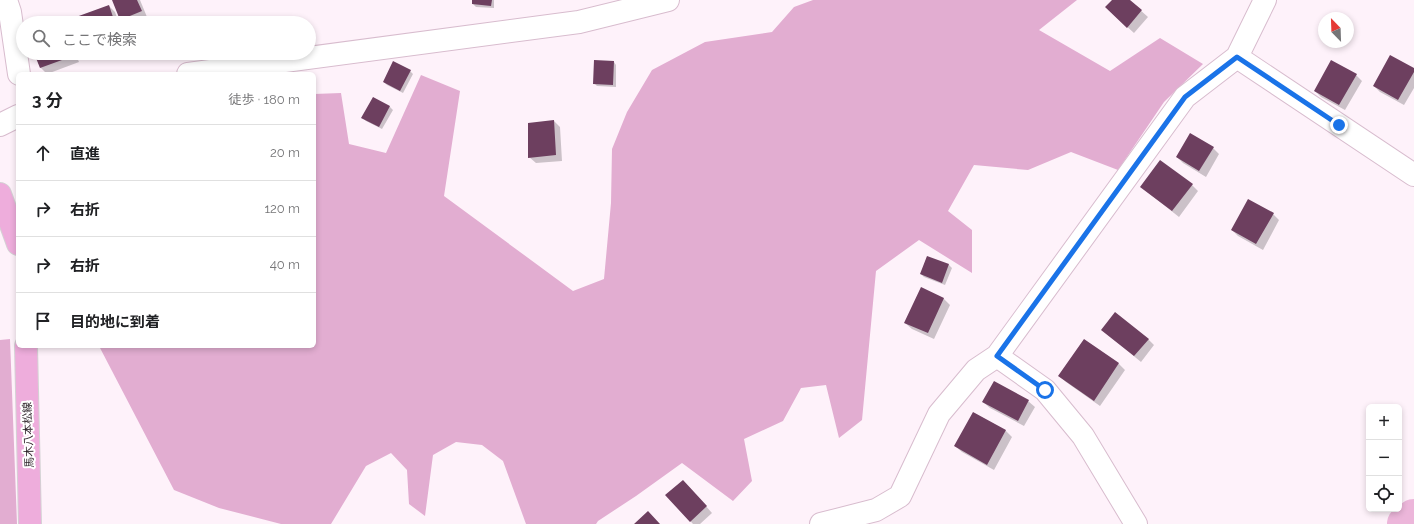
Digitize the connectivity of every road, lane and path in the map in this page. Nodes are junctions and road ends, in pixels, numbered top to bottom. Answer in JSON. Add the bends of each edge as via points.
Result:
{"nodes":[{"id":1,"x":6,"y":0,"type":"edge"},
{"id":2,"x":668,"y":0,"type":"edge"},
{"id":3,"x":1265,"y":0,"type":"edge"},
{"id":4,"x":16,"y":53,"type":"edge"},
{"id":5,"x":316,"y":57,"type":"edge"},
{"id":6,"x":1237,"y":57,"type":"junction"},
{"id":7,"x":17,"y":60,"type":"edge"},
{"id":8,"x":293,"y":60,"type":"edge"},
{"id":9,"x":19,"y":72,"type":"edge"},
{"id":10,"x":203,"y":72,"type":"edge"},
{"id":11,"x":16,"y":117,"type":"edge"},
{"id":12,"x":0,"y":125,"type":"edge"},
{"id":13,"x":1414,"y":175,"type":"edge"},
{"id":14,"x":0,"y":194,"type":"edge"},
{"id":15,"x":16,"y":238,"type":"edge"},
{"id":16,"x":26,"y":348,"type":"edge"},
{"id":17,"x":997,"y":356,"type":"junction"},
{"id":18,"x":30,"y":524,"type":"edge"},
{"id":19,"x":821,"y":524,"type":"edge"},
{"id":20,"x":1136,"y":524,"type":"edge"}],
"edges":[{"from":1,"to":4,"type":"street"},
{"from":2,"to":5,"type":"street","via":[[579,22]]},
{"from":3,"to":6,"type":"street"},
{"from":6,"to":13,"type":"street"},
{"from":6,"to":17,"type":"street","via":[[1185,97]]},
{"from":7,"to":9,"type":"street"},
{"from":8,"to":10,"type":"street"},
{"from":11,"to":12,"type":"street"},
{"from":14,"to":15,"type":"main road"},
{"from":16,"to":18,"type":"main road","name":"馬木八本松線"},
{"from":17,"to":19,"type":"street","via":[[976,370],[938,414],[900,496],[876,510]]},
{"from":17,"to":20,"type":"street","via":[[1045,390],[1083,436]]}]}
